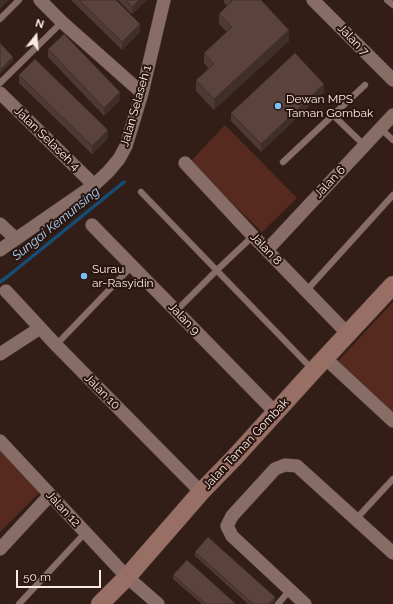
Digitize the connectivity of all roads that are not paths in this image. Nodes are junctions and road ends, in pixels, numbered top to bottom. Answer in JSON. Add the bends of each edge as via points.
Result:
{"nodes":[{"id":1,"x":19,"y":0,"type":"edge"},
{"id":2,"x":40,"y":0,"type":"edge"},
{"id":3,"x":164,"y":0,"type":"edge"},
{"id":4,"x":313,"y":0,"type":"edge"},
{"id":5,"x":388,"y":0,"type":"edge"},
{"id":6,"x":393,"y":5,"type":"edge"},
{"id":7,"x":0,"y":19,"type":"edge"},
{"id":8,"x":62,"y":22,"type":"junction"},
{"id":9,"x":393,"y":80,"type":"edge"},
{"id":10,"x":0,"y":83,"type":"edge"},
{"id":11,"x":365,"y":85,"type":"dead end"},
{"id":12,"x":0,"y":92,"type":"edge"},
{"id":13,"x":142,"y":93,"type":"junction"},
{"id":14,"x":333,"y":115,"type":"junction"},
{"id":15,"x":393,"y":115,"type":"edge"},
{"id":16,"x":381,"y":129,"type":"junction"},
{"id":17,"x":393,"y":140,"type":"edge"},
{"id":18,"x":364,"y":145,"type":"junction"},
{"id":19,"x":283,"y":162,"type":"dead end"},
{"id":20,"x":185,"y":163,"type":"dead end"},
{"id":21,"x":94,"y":184,"type":"junction"},
{"id":22,"x":141,"y":192,"type":"dead end"},
{"id":23,"x":393,"y":195,"type":"edge"},
{"id":24,"x":0,"y":224,"type":"edge"},
{"id":25,"x":92,"y":225,"type":"dead end"},
{"id":26,"x":253,"y":236,"type":"junction"},
{"id":27,"x":16,"y":238,"type":"junction"},
{"id":28,"x":0,"y":250,"type":"edge"},
{"id":29,"x":267,"y":250,"type":"junction"},
{"id":30,"x":132,"y":266,"type":"junction"},
{"id":31,"x":217,"y":270,"type":"junction"},
{"id":32,"x":392,"y":287,"type":"edge"},
{"id":33,"x":6,"y":291,"type":"dead end"},
{"id":34,"x":306,"y":291,"type":"junction"},
{"id":35,"x":176,"y":311,"type":"junction"},
{"id":36,"x":40,"y":328,"type":"junction"},
{"id":37,"x":348,"y":334,"type":"junction"},
{"id":38,"x":56,"y":345,"type":"junction"},
{"id":39,"x":0,"y":354,"type":"edge"},
{"id":40,"x":319,"y":364,"type":"junction"},
{"id":41,"x":275,"y":412,"type":"junction"},
{"id":42,"x":393,"y":421,"type":"edge"},
{"id":43,"x":0,"y":441,"type":"edge"},
{"id":44,"x":393,"y":479,"type":"edge"},
{"id":45,"x":201,"y":492,"type":"junction"},
{"id":46,"x":50,"y":495,"type":"junction"},
{"id":47,"x":356,"y":519,"type":"junction"},
{"id":48,"x":85,"y":533,"type":"junction"},
{"id":49,"x":0,"y":549,"type":"edge"},
{"id":50,"x":393,"y":554,"type":"edge"},
{"id":51,"x":127,"y":577,"type":"junction"},
{"id":52,"x":291,"y":590,"type":"junction"},
{"id":53,"x":152,"y":602,"type":"edge"},
{"id":54,"x":19,"y":604,"type":"edge"},
{"id":55,"x":100,"y":604,"type":"edge"},
{"id":56,"x":278,"y":604,"type":"edge"},
{"id":57,"x":306,"y":604,"type":"edge"}],
"edges":[{"from":1,"to":7,"type":"lane"},
{"from":2,"to":8,"type":"street"},
{"from":3,"to":13,"type":"street","name":"Jalan Selaseh 1"},
{"from":4,"to":9,"type":"street","name":"Jalan 7"},
{"from":5,"to":6,"type":"lane"},
{"from":8,"to":10,"type":"lane"},
{"from":8,"to":13,"type":"street"},
{"from":11,"to":14,"type":"lane"},
{"from":12,"to":21,"type":"street","name":"Jalan Selaseh 4"},
{"from":13,"to":21,"type":"street","name":"Jalan Selaseh 1","via":[[126,146],[119,159]]},
{"from":14,"to":18,"type":"lane"},
{"from":14,"to":19,"type":"lane"},
{"from":15,"to":16,"type":"street","name":"Jalan 6"},
{"from":16,"to":17,"type":"lane"},
{"from":16,"to":18,"type":"street","name":"Jalan 6"},
{"from":18,"to":29,"type":"street","name":"Jalan 6"},
{"from":20,"to":26,"type":"street","name":"Jalan 8"},
{"from":21,"to":27,"type":"street","name":"Jalan Selaseh 1"},
{"from":22,"to":31,"type":"lane"},
{"from":23,"to":34,"type":"lane"},
{"from":24,"to":27,"type":"street"},
{"from":25,"to":30,"type":"street","name":"Jalan 9"},
{"from":26,"to":29,"type":"street","name":"Jalan 8"},
{"from":26,"to":31,"type":"lane"},
{"from":27,"to":28,"type":"street","name":"Jalan Selaseh 1"},
{"from":29,"to":34,"type":"street","name":"Jalan 8"},
{"from":30,"to":35,"type":"street","name":"Jalan 9"},
{"from":30,"to":38,"type":"lane"},
{"from":31,"to":35,"type":"lane"},
{"from":31,"to":40,"type":"lane"},
{"from":32,"to":37,"type":"street","name":"Jalan Taman Gombak"},
{"from":33,"to":36,"type":"street","name":"Jalan 10"},
{"from":34,"to":37,"type":"street","name":"Jalan 8"},
{"from":35,"to":41,"type":"street","name":"Jalan 9"},
{"from":36,"to":38,"type":"street","name":"Jalan 10"},
{"from":36,"to":39,"type":"street"},
{"from":37,"to":40,"type":"street","name":"Jalan Taman Gombak"},
{"from":38,"to":45,"type":"street","name":"Jalan 10"},
{"from":40,"to":41,"type":"street","name":"Jalan Taman Gombak"},
{"from":40,"to":42,"type":"street"},
{"from":41,"to":45,"type":"street","name":"Jalan Taman Gombak"},
{"from":43,"to":46,"type":"street","name":"Jalan 12"},
{"from":44,"to":47,"type":"lane"},
{"from":45,"to":51,"type":"street","name":"Jalan Taman Gombak"},
{"from":46,"to":48,"type":"street","name":"Jalan 12"},
{"from":46,"to":49,"type":"street"},
{"from":47,"to":50,"type":"street"},
{"from":47,"to":52,"type":"street","via":[[297,466],[285,465],[275,469],[232,516],[227,526],[232,536]]},
{"from":48,"to":51,"type":"street","name":"Jalan 12"},
{"from":48,"to":54,"type":"lane"},
{"from":51,"to":53,"type":"street","name":"Jalan 12"},
{"from":51,"to":55,"type":"street","name":"Jalan Taman Gombak"},
{"from":52,"to":56,"type":"lane"},
{"from":52,"to":57,"type":"street"}]}
